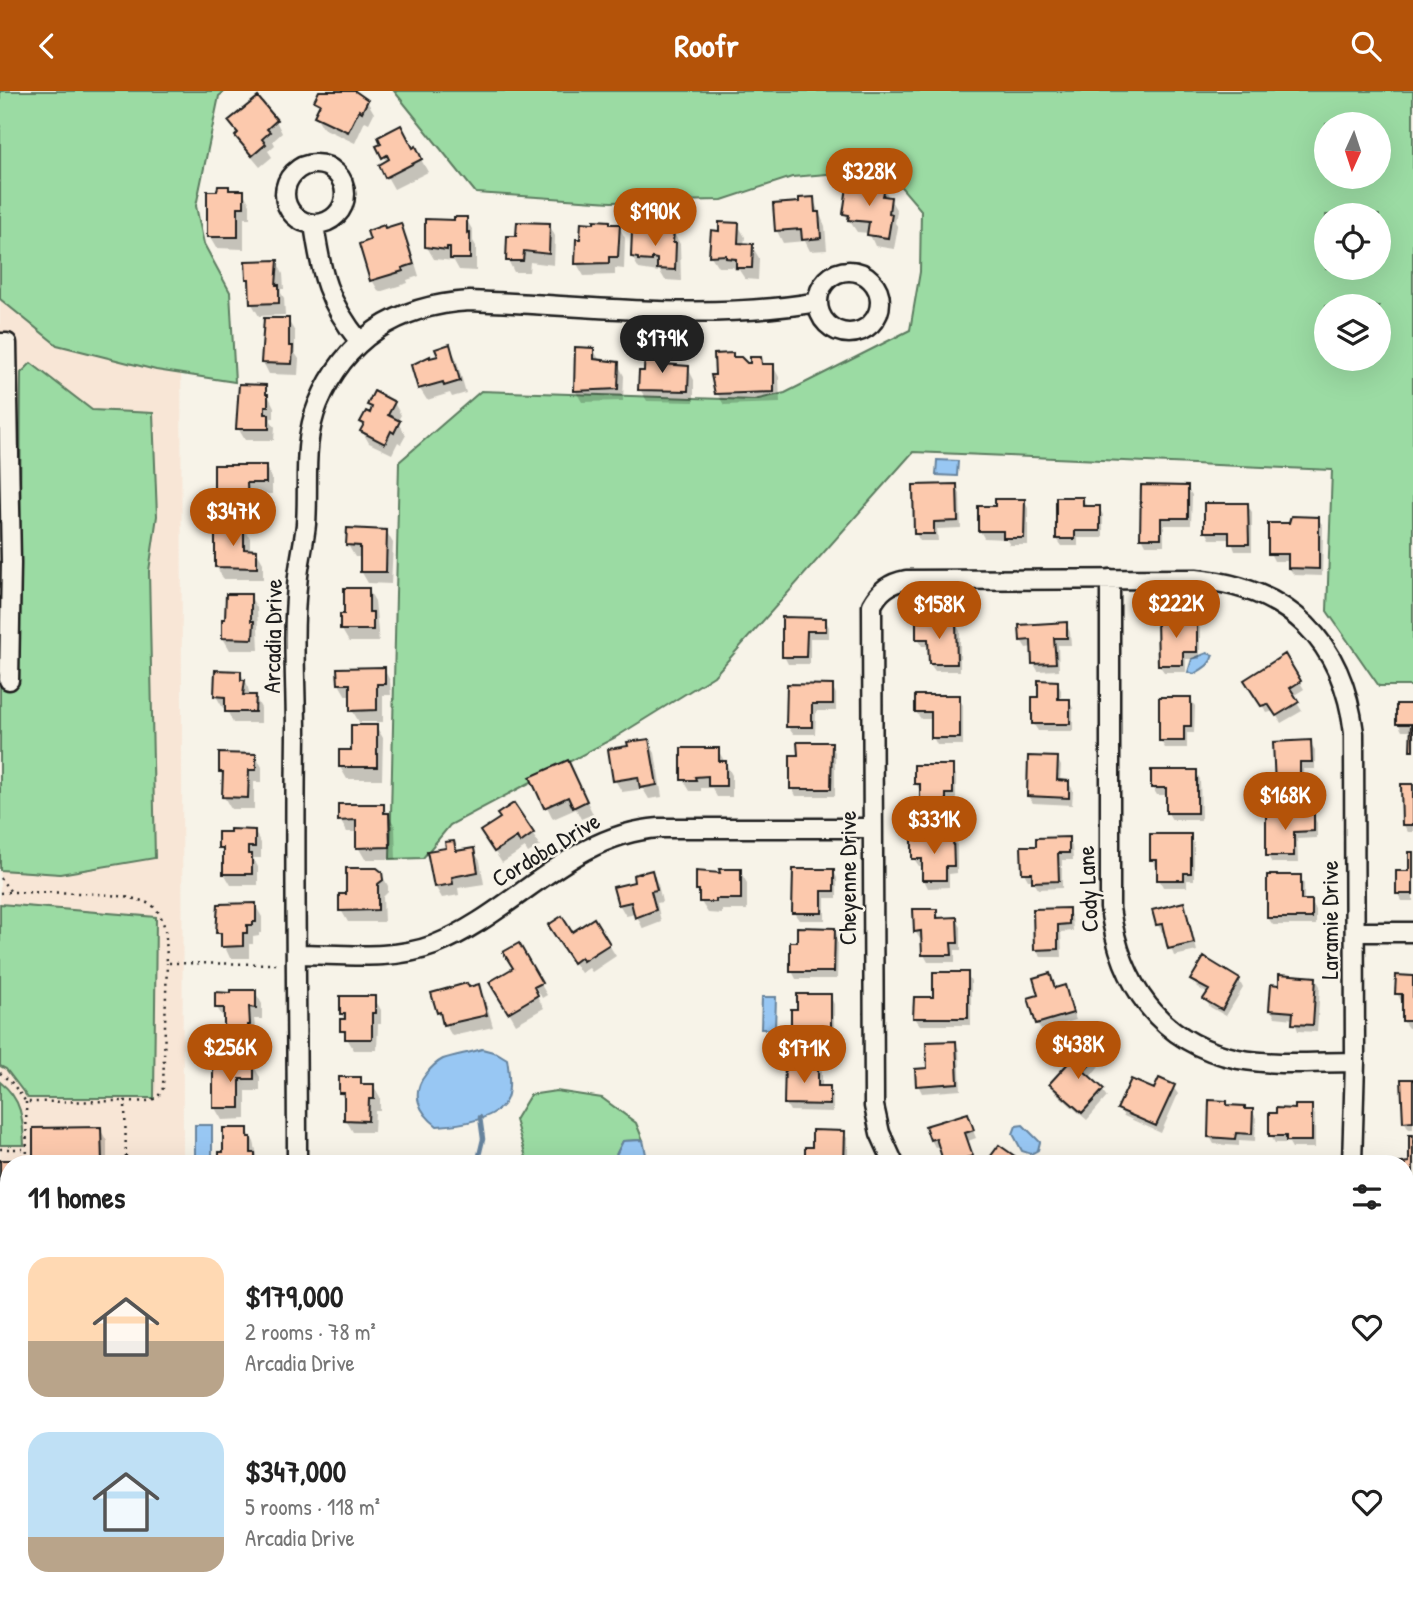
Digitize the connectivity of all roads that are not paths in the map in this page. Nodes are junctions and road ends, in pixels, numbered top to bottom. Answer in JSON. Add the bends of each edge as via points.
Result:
{"nodes":[{"id":1,"x":314,"y":223,"type":"dead end"},
{"id":2,"x":818,"y":302,"type":"dead end"},
{"id":3,"x":360,"y":342,"type":"junction"},
{"id":4,"x":0,"y":343,"type":"edge"},
{"id":5,"x":4,"y":393,"type":"edge"},
{"id":6,"x":5,"y":442,"type":"edge"},
{"id":7,"x":1110,"y":579,"type":"junction"},
{"id":8,"x":881,"y":591,"type":"joint"},
{"id":9,"x":9,"y":680,"type":"dead end"},
{"id":10,"x":873,"y":828,"type":"junction"},
{"id":11,"x":1355,"y":932,"type":"junction"},
{"id":12,"x":1413,"y":932,"type":"edge"},
{"id":13,"x":296,"y":961,"type":"junction"},
{"id":14,"x":1355,"y":1062,"type":"junction"},
{"id":15,"x":297,"y":1155,"type":"edge"},
{"id":16,"x":890,"y":1155,"type":"edge"},
{"id":17,"x":1352,"y":1155,"type":"edge"}],
"edges":[{"from":1,"to":3,"type":"street","via":[[331,300]]},
{"from":2,"to":3,"type":"street","name":"Arcadia Drive","via":[[732,312],[448,302],[400,316]]},
{"from":3,"to":13,"type":"street","name":"Arcadia Drive","via":[[321,396],[307,452],[307,513],[296,588]]},
{"from":4,"to":5,"type":"street","via":[[7,343]]},
{"from":5,"to":6,"type":"street"},
{"from":6,"to":9,"type":"street"},
{"from":7,"to":8,"type":"street","name":"Laramie Drive","via":[[916,579],[892,583]]},
{"from":7,"to":11,"type":"street","name":"Laramie Drive","via":[[1196,579],[1249,589],[1293,613],[1326,650],[1349,697],[1354,733]]},
{"from":7,"to":14,"type":"street","name":"Cody Lane","via":[[1110,908],[1128,975],[1159,1019],[1216,1052],[1263,1062]]},
{"from":8,"to":10,"type":"street","name":"Cheyenne Drive","via":[[871,611]]},
{"from":10,"to":13,"type":"street","name":"Cordoba Drive","via":[[639,829],[579,854],[432,946],[406,953]]},
{"from":10,"to":16,"type":"street","name":"Cheyenne Drive","via":[[874,1106]]},
{"from":11,"to":12,"type":"street"},
{"from":11,"to":14,"type":"street","name":"Laramie Drive"},
{"from":13,"to":15,"type":"street","name":"Arcadia Drive"},
{"from":14,"to":17,"type":"street","name":"Laramie Drive"}]}
